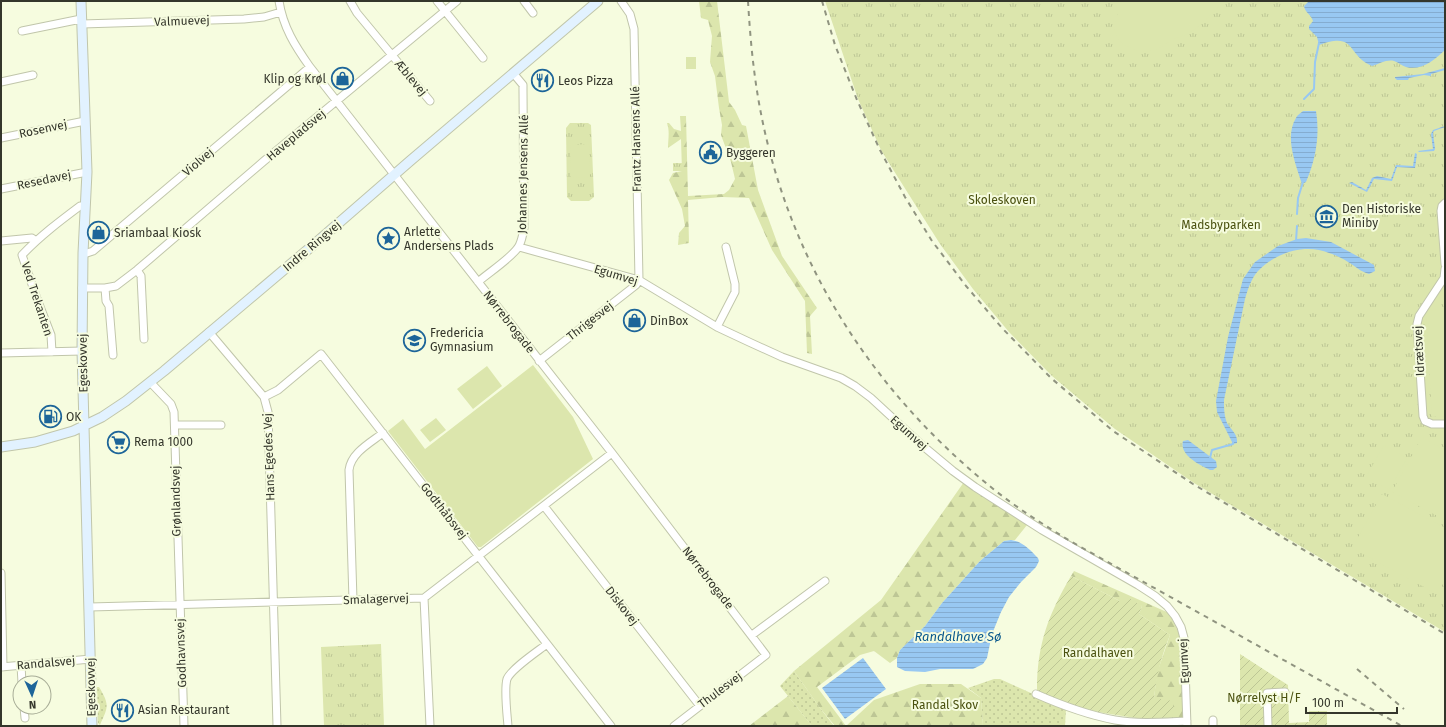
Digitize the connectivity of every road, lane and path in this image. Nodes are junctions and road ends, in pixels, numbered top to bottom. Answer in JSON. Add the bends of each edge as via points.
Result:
{"nodes":[{"id":1,"x":81,"y":1,"type":"edge"},
{"id":2,"x":279,"y":1,"type":"edge"},
{"id":3,"x":350,"y":1,"type":"edge"},
{"id":4,"x":436,"y":1,"type":"edge"},
{"id":5,"x":457,"y":1,"type":"edge"},
{"id":6,"x":524,"y":1,"type":"edge"},
{"id":7,"x":598,"y":1,"type":"edge"},
{"id":8,"x":621,"y":1,"type":"edge"},
{"id":9,"x":444,"y":11,"type":"junction"},
{"id":10,"x":281,"y":12,"type":"junction"},
{"id":11,"x":533,"y":13,"type":"dead end"},
{"id":12,"x":82,"y":22,"type":"junction"},
{"id":13,"x":22,"y":30,"type":"dead end"},
{"id":14,"x":392,"y":55,"type":"junction"},
{"id":15,"x":483,"y":58,"type":"dead end"},
{"id":16,"x":310,"y":67,"type":"junction"},
{"id":17,"x":514,"y":73,"type":"junction"},
{"id":18,"x":33,"y":75,"type":"dead end"},
{"id":19,"x":1,"y":82,"type":"edge"},
{"id":20,"x":337,"y":100,"type":"junction"},
{"id":21,"x":430,"y":101,"type":"dead end"},
{"id":22,"x":85,"y":120,"type":"junction"},
{"id":23,"x":1,"y":138,"type":"edge"},
{"id":24,"x":87,"y":172,"type":"junction"},
{"id":25,"x":395,"y":174,"type":"junction"},
{"id":26,"x":1,"y":189,"type":"edge"},
{"id":27,"x":1445,"y":203,"type":"edge"},
{"id":28,"x":85,"y":206,"type":"junction"},
{"id":29,"x":1,"y":241,"type":"edge"},
{"id":30,"x":36,"y":241,"type":"junction"},
{"id":31,"x":519,"y":247,"type":"junction"},
{"id":32,"x":726,"y":247,"type":"dead end"},
{"id":33,"x":83,"y":253,"type":"junction"},
{"id":34,"x":1445,"y":264,"type":"edge"},
{"id":35,"x":1445,"y":269,"type":"edge"},
{"id":36,"x":137,"y":270,"type":"junction"},
{"id":37,"x":639,"y":280,"type":"junction"},
{"id":38,"x":478,"y":282,"type":"junction"},
{"id":39,"x":82,"y":288,"type":"junction"},
{"id":40,"x":105,"y":288,"type":"junction"},
{"id":41,"x":717,"y":326,"type":"junction"},
{"id":42,"x":209,"y":332,"type":"junction"},
{"id":43,"x":144,"y":339,"type":"dead end"},
{"id":44,"x":82,"y":351,"type":"junction"},
{"id":45,"x":52,"y":352,"type":"junction"},
{"id":46,"x":1,"y":353,"type":"edge"},
{"id":47,"x":112,"y":356,"type":"dead end"},
{"id":48,"x":539,"y":361,"type":"junction"},
{"id":49,"x":150,"y":382,"type":"junction"},
{"id":50,"x":264,"y":397,"type":"junction"},
{"id":51,"x":1445,"y":424,"type":"edge"},
{"id":52,"x":174,"y":425,"type":"junction"},
{"id":53,"x":221,"y":425,"type":"dead end"},
{"id":54,"x":84,"y":426,"type":"junction"},
{"id":55,"x":383,"y":433,"type":"junction"},
{"id":56,"x":1,"y":447,"type":"edge"},
{"id":57,"x":612,"y":453,"type":"junction"},
{"id":58,"x":544,"y":506,"type":"junction"},
{"id":59,"x":479,"y":556,"type":"junction"},
{"id":60,"x":1,"y":573,"type":"edge"},
{"id":61,"x":825,"y":581,"type":"dead end"},
{"id":62,"x":424,"y":598,"type":"junction"},
{"id":63,"x":353,"y":600,"type":"junction"},
{"id":64,"x":274,"y":602,"type":"junction"},
{"id":65,"x":179,"y":604,"type":"junction"},
{"id":66,"x":90,"y":607,"type":"junction"},
{"id":67,"x":752,"y":635,"type":"junction"},
{"id":68,"x":547,"y":644,"type":"junction"},
{"id":69,"x":766,"y":655,"type":"joint"},
{"id":70,"x":91,"y":659,"type":"junction"},
{"id":71,"x":21,"y":665,"type":"junction"},
{"id":72,"x":2,"y":667,"type":"edge"},
{"id":73,"x":22,"y":675,"type":"edge"},
{"id":74,"x":1285,"y":692,"type":"dead end"},
{"id":75,"x":1036,"y":694,"type":"dead end"},
{"id":76,"x":700,"y":706,"type":"junction"},
{"id":77,"x":1187,"y":723,"type":"edge"},
{"id":78,"x":92,"y":726,"type":"edge"},
{"id":79,"x":184,"y":726,"type":"edge"},
{"id":80,"x":277,"y":726,"type":"edge"},
{"id":81,"x":430,"y":726,"type":"edge"},
{"id":82,"x":508,"y":726,"type":"edge"},
{"id":83,"x":611,"y":726,"type":"edge"},
{"id":84,"x":674,"y":726,"type":"edge"},
{"id":85,"x":1268,"y":726,"type":"edge"}],
"edges":[{"from":1,"to":12,"type":"street","name":"Egeskovvej"},
{"from":2,"to":10,"type":"street","name":"Nørrebrogade"},
{"from":3,"to":14,"type":"street","name":"Æblevej"},
{"from":4,"to":9,"type":"street"},
{"from":5,"to":9,"type":"street","name":"Havepladsvej"},
{"from":6,"to":11,"type":"street"},
{"from":7,"to":17,"type":"street","name":"Indre Ringvej"},
{"from":8,"to":37,"type":"street","name":"Frantz Hansens Allé","via":[[630,14],[634,29]]},
{"from":9,"to":14,"type":"street","name":"Havepladsvej"},
{"from":9,"to":15,"type":"street"},
{"from":10,"to":12,"type":"street","name":"Valmuevej","via":[[244,19]]},
{"from":10,"to":16,"type":"street","name":"Nørrebrogade","via":[[293,43]]},
{"from":12,"to":13,"type":"street","name":"Valmuevej"},
{"from":12,"to":22,"type":"street","name":"Egeskovvej"},
{"from":14,"to":20,"type":"street","name":"Havepladsvej"},
{"from":14,"to":21,"type":"street","name":"Æblevej"},
{"from":16,"to":20,"type":"street","name":"Nørrebrogade"},
{"from":16,"to":33,"type":"street","name":"Violvej","via":[[94,251]]},
{"from":17,"to":25,"type":"street","name":"Indre Ringvej"},
{"from":17,"to":31,"type":"street","name":"Johannes Jensens Allé","via":[[523,85],[524,228]]},
{"from":18,"to":19,"type":"street"},
{"from":20,"to":25,"type":"street","name":"Nørrebrogade"},
{"from":20,"to":36,"type":"street","name":"Havepladsvej"},
{"from":22,"to":23,"type":"street","name":"Rosenvej"},
{"from":22,"to":24,"type":"street","name":"Egeskovvej"},
{"from":24,"to":26,"type":"street","name":"Resedavej"},
{"from":24,"to":28,"type":"street","name":"Egeskovvej"},
{"from":25,"to":38,"type":"street","name":"Nørrebrogade"},
{"from":25,"to":42,"type":"street","name":"Indre Ringvej"},
{"from":27,"to":34,"type":"street","via":[[1441,211]]},
{"from":28,"to":30,"type":"street","name":"Ved Trekanten","via":[[80,206]]},
{"from":28,"to":33,"type":"street","name":"Egeskovvej"},
{"from":29,"to":30,"type":"street","via":[[32,238]]},
{"from":30,"to":45,"type":"street","name":"Ved Trekanten","via":[[22,255],[51,335]]},
{"from":31,"to":37,"type":"street","name":"Egumvej"},
{"from":31,"to":38,"type":"street","name":"Johannes Jensens Allé","via":[[514,254]]},
{"from":32,"to":41,"type":"street","via":[[735,292]]},
{"from":33,"to":39,"type":"street","name":"Egeskovvej"},
{"from":35,"to":51,"type":"street","name":"Idrætsvej","via":[[1440,286],[1419,316],[1417,332],[1423,416],[1425,421],[1432,424]]},
{"from":36,"to":40,"type":"street","name":"Havepladsvej","via":[[116,286]]},
{"from":36,"to":43,"type":"street","via":[[141,276]]},
{"from":37,"to":41,"type":"street","name":"Egumvej"},
{"from":37,"to":48,"type":"street","name":"Thrigesvej"},
{"from":38,"to":48,"type":"street","name":"Nørrebrogade"},
{"from":39,"to":40,"type":"street","name":"Havepladsvej"},
{"from":39,"to":44,"type":"street","name":"Egeskovvej"},
{"from":40,"to":47,"type":"street","via":[[109,306]]},
{"from":41,"to":77,"type":"street","name":"Egumvej","via":[[782,357],[856,386],[923,446],[975,487],[1048,534],[1138,585],[1167,606],[1181,627],[1184,638]]},
{"from":42,"to":49,"type":"street","name":"Indre Ringvej"},
{"from":42,"to":50,"type":"street","name":"Hans Egedes Vej"},
{"from":44,"to":45,"type":"street"},
{"from":44,"to":54,"type":"street","name":"Egeskovvej"},
{"from":45,"to":46,"type":"street"},
{"from":48,"to":57,"type":"street","name":"Nørrebrogade"},
{"from":49,"to":52,"type":"street","name":"Grønlandsvej","via":[[171,404]]},
{"from":49,"to":54,"type":"street","name":"Indre Ringvej","via":[[106,415]]},
{"from":50,"to":55,"type":"street","name":"Godthåbsvej","via":[[278,390],[321,354]]},
{"from":50,"to":64,"type":"street","name":"Hans Egedes Vej","via":[[268,412]]},
{"from":52,"to":53,"type":"street"},
{"from":52,"to":65,"type":"street","name":"Grønlandsvej"},
{"from":54,"to":56,"type":"street","name":"Indre Ringvej","via":[[47,439]]},
{"from":54,"to":66,"type":"street","name":"Egeskovvej"},
{"from":55,"to":59,"type":"street","name":"Godthåbsvej"},
{"from":55,"to":63,"type":"street","via":[[354,456],[350,463]]},
{"from":57,"to":58,"type":"street","name":"Smalagervej"},
{"from":57,"to":67,"type":"street","name":"Nørrebrogade"},
{"from":58,"to":59,"type":"street","name":"Smalagervej"},
{"from":58,"to":76,"type":"street","name":"Diskovej"},
{"from":59,"to":62,"type":"street","name":"Smalagervej"},
{"from":59,"to":68,"type":"street","name":"Godthåbsvej"},
{"from":60,"to":72,"type":"street"},
{"from":61,"to":67,"type":"street"},
{"from":62,"to":63,"type":"street","name":"Smalagervej"},
{"from":62,"to":81,"type":"street"},
{"from":63,"to":64,"type":"street","name":"Smalagervej"},
{"from":64,"to":65,"type":"street","name":"Smalagervej"},
{"from":64,"to":80,"type":"street","name":"Hans Egedes Vej"},
{"from":65,"to":66,"type":"street","name":"Smalagervej"},
{"from":65,"to":79,"type":"street","name":"Godhavnsvej"},
{"from":66,"to":70,"type":"street","name":"Egeskovvej"},
{"from":67,"to":69,"type":"street","name":"Nørrebrogade"},
{"from":68,"to":82,"type":"street","via":[[508,678]]},
{"from":68,"to":83,"type":"street","name":"Godthåbsvej"},
{"from":69,"to":76,"type":"street","name":"Thulesvej"},
{"from":70,"to":71,"type":"street","name":"Randalsvej"},
{"from":70,"to":78,"type":"street","name":"Egeskovvej"},
{"from":71,"to":72,"type":"street","name":"Randalsvej"},
{"from":71,"to":73,"type":"street"},
{"from":74,"to":85,"type":"street","via":[[1267,693]]},
{"from":75,"to":77,"type":"street","via":[[1074,709],[1115,720]]},
{"from":76,"to":84,"type":"street","name":"Thulesvej"}]}
